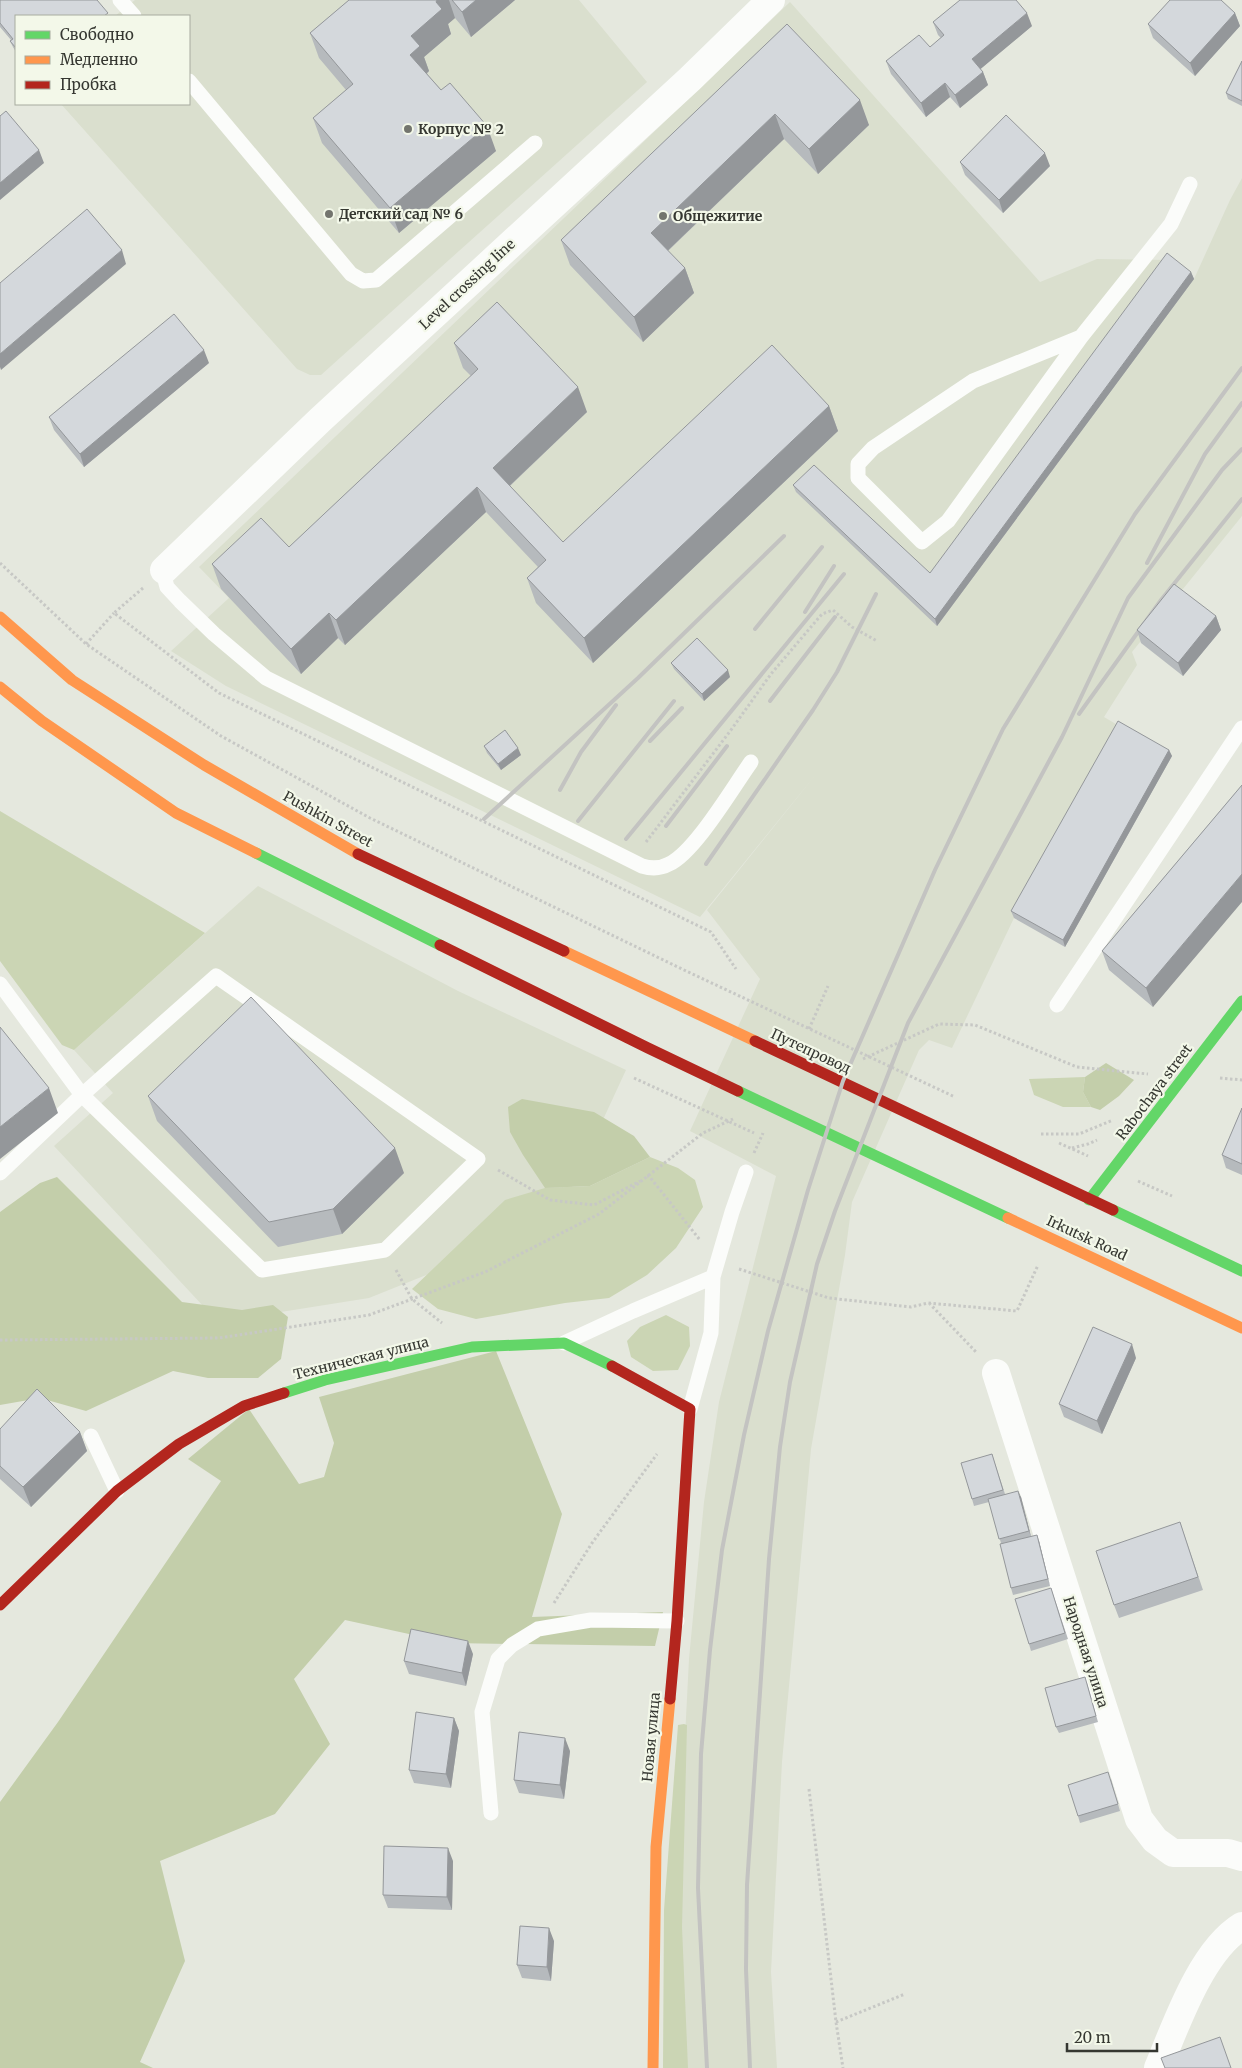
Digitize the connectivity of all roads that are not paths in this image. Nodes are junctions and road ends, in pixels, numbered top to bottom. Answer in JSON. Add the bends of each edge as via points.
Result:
{"nodes":[{"id":1,"x":120,"y":0,"type":"edge"},
{"id":2,"x":771,"y":0,"type":"edge"},
{"id":3,"x":133,"y":15,"type":"edge"},
{"id":4,"x":190,"y":82,"type":"edge"},
{"id":5,"x":535,"y":143,"type":"dead end"},
{"id":6,"x":1190,"y":184,"type":"dead end"},
{"id":7,"x":1081,"y":337,"type":"junction"},
{"id":8,"x":164,"y":570,"type":"joint"},
{"id":9,"x":0,"y":617,"type":"edge"},
{"id":10,"x":0,"y":687,"type":"edge"},
{"id":11,"x":1242,"y":728,"type":"edge"},
{"id":12,"x":751,"y":762,"type":"dead end"},
{"id":13,"x":0,"y":984,"type":"edge"},
{"id":14,"x":669,"y":1001,"type":"joint"},
{"id":15,"x":1242,"y":1001,"type":"edge"},
{"id":16,"x":1057,"y":1005,"type":"dead end"},
{"id":17,"x":82,"y":1095,"type":"junction"},
{"id":18,"x":746,"y":1172,"type":"dead end"},
{"id":19,"x":0,"y":1174,"type":"edge"},
{"id":20,"x":1089,"y":1200,"type":"junction"},
{"id":21,"x":1242,"y":1272,"type":"edge"},
{"id":22,"x":713,"y":1278,"type":"junction"},
{"id":23,"x":1242,"y":1328,"type":"edge"},
{"id":24,"x":564,"y":1343,"type":"junction"},
{"id":25,"x":996,"y":1373,"type":"road end"},
{"id":26,"x":690,"y":1409,"type":"junction"},
{"id":27,"x":91,"y":1436,"type":"dead end"},
{"id":28,"x":117,"y":1491,"type":"junction"},
{"id":29,"x":0,"y":1605,"type":"edge"},
{"id":30,"x":678,"y":1621,"type":"junction"},
{"id":31,"x":491,"y":1813,"type":"dead end"},
{"id":32,"x":1242,"y":1857,"type":"edge"},
{"id":33,"x":1242,"y":1926,"type":"edge"},
{"id":34,"x":653,"y":2068,"type":"edge"},
{"id":35,"x":1158,"y":2068,"type":"edge"}],
"edges":[{"from":1,"to":3,"type":"lane"},
{"from":2,"to":8,"type":"street","name":"Level crossing line","via":[[690,79],[320,420]]},
{"from":4,"to":5,"type":"lane","via":[[351,274],[363,281],[376,280]]},
{"from":6,"to":7,"type":"lane","via":[[1171,224]]},
{"from":7,"to":7,"type":"lane","via":[[948,521],[922,542],[858,478],[858,464],[874,448],[973,381]]},
{"from":8,"to":12,"type":"lane","via":[[167,587],[180,601],[266,678],[651,868],[659,868],[679,858],[712,819]]},
{"from":9,"to":14,"type":"main road","name":"Pushkin Street","via":[[72,680],[204,765],[352,850]]},
{"from":10,"to":23,"type":"main road","name":"Irkutsk Road","via":[[42,721],[176,813],[648,1048]]},
{"from":11,"to":16,"type":"lane"},
{"from":13,"to":17,"type":"lane"},
{"from":14,"to":20,"type":"main road","name":"Путепровод"},
{"from":15,"to":20,"type":"main road","name":"Rabochaya street"},
{"from":17,"to":17,"type":"lane","via":[[262,1270],[385,1250],[478,1159],[216,976]]},
{"from":17,"to":19,"type":"lane"},
{"from":18,"to":22,"type":"lane"},
{"from":20,"to":21,"type":"main road"},
{"from":22,"to":24,"type":"lane"},
{"from":22,"to":26,"type":"lane","via":[[711,1333]]},
{"from":24,"to":26,"type":"main road"},
{"from":24,"to":28,"type":"main road","name":"Техническая улица","via":[[472,1347],[325,1380],[244,1406],[179,1444]]},
{"from":25,"to":32,"type":"street","name":"Народная улица","via":[[1138,1819],[1155,1840],[1173,1853],[1228,1853]]},
{"from":26,"to":30,"type":"main road","name":"Новая улица"},
{"from":27,"to":28,"type":"lane"},
{"from":28,"to":29,"type":"main road","name":"Техническая улица"},
{"from":30,"to":31,"type":"lane","via":[[591,1620],[538,1629],[512,1645],[498,1659],[482,1712]]},
{"from":30,"to":34,"type":"main road","name":"Новая улица","via":[[656,1847]]},
{"from":33,"to":35,"type":"street","via":[[1218,1948],[1199,1974]]}]}
